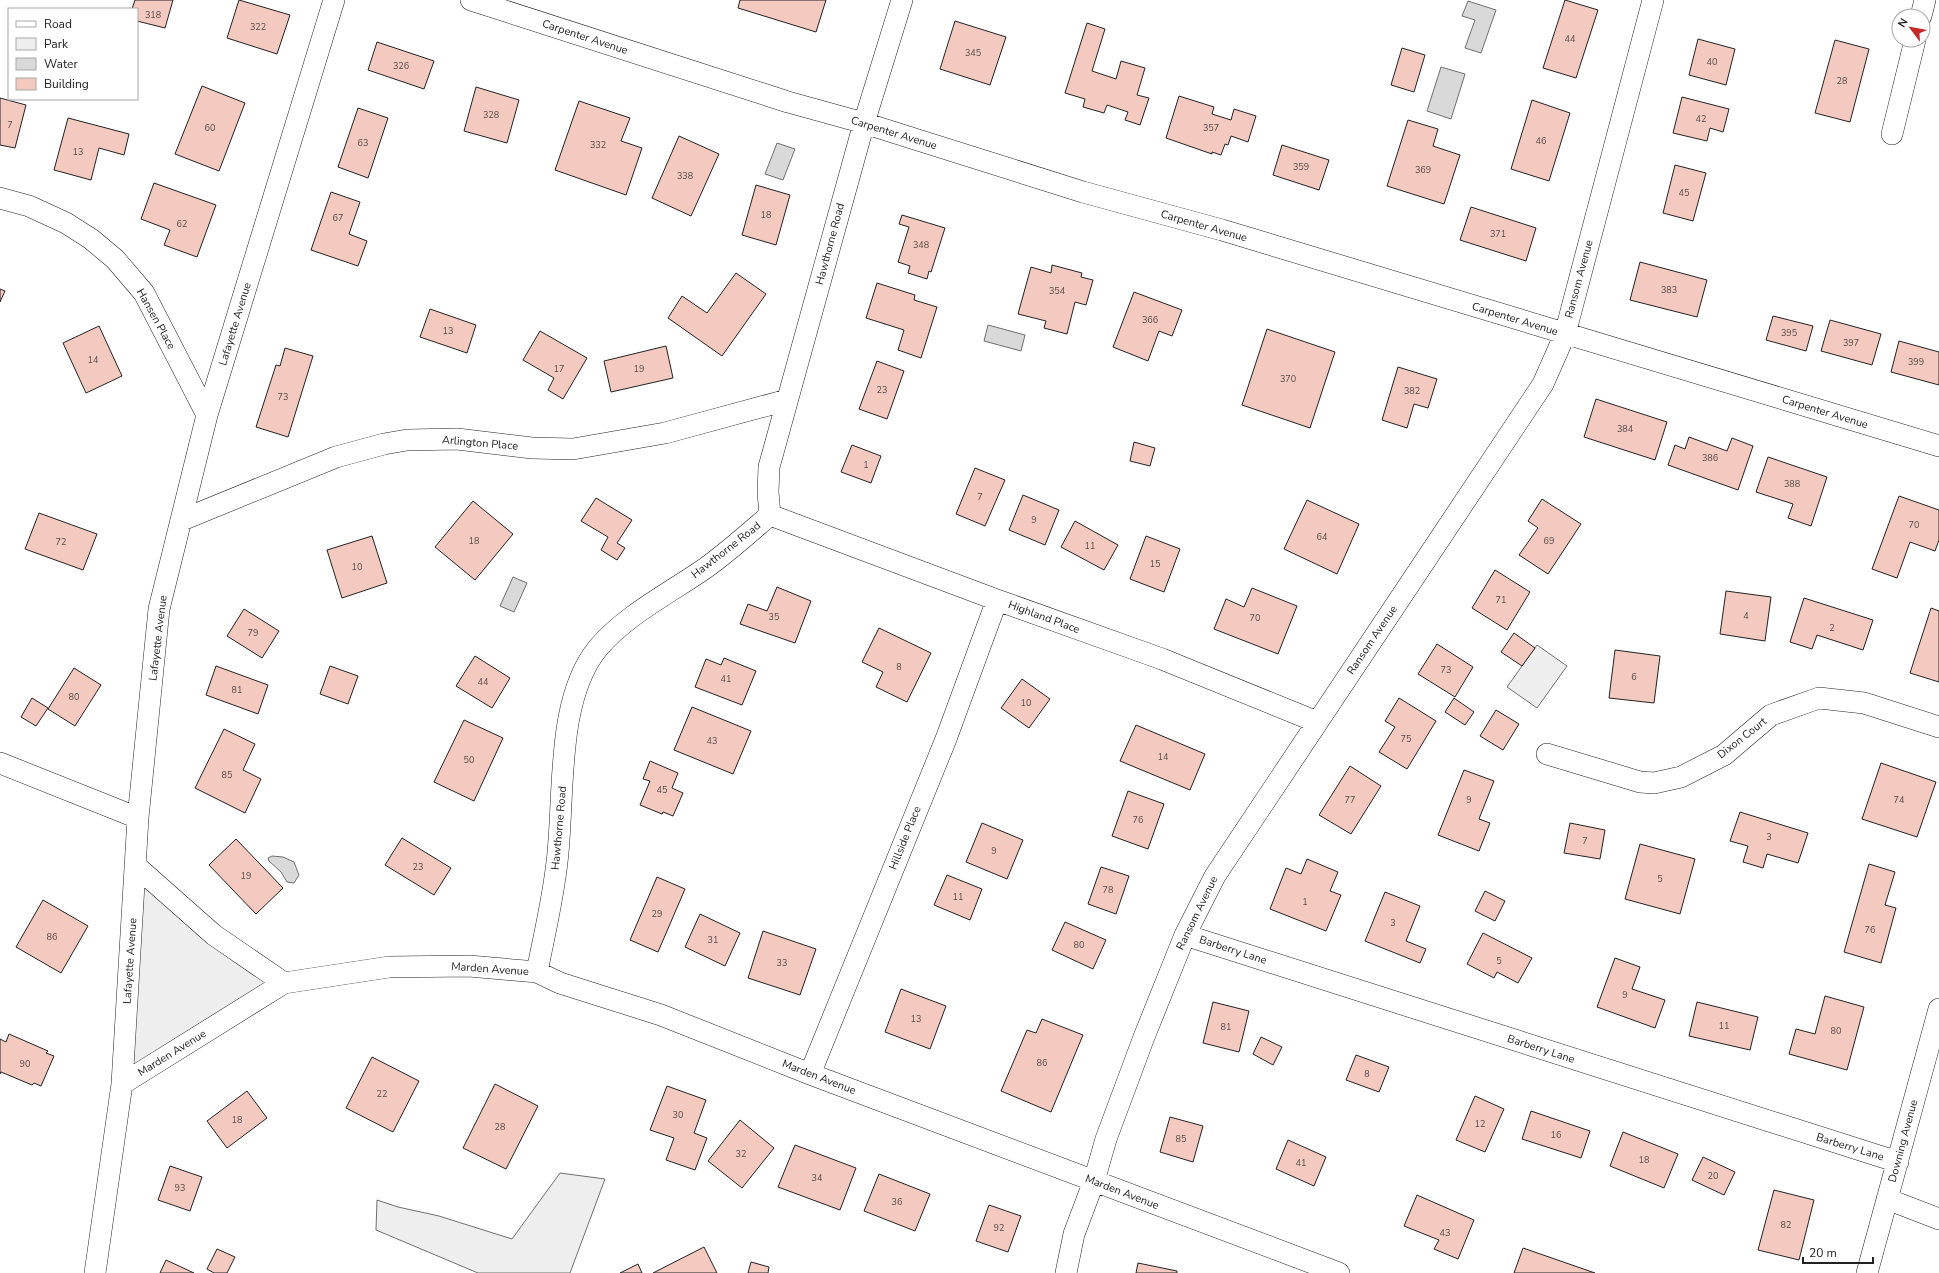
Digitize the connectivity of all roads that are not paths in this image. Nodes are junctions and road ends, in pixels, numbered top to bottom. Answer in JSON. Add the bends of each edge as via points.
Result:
{"nodes":[{"id":1,"x":334,"y":0,"type":"edge"},
{"id":2,"x":471,"y":0,"type":"edge"},
{"id":3,"x":902,"y":0,"type":"edge"},
{"id":4,"x":1653,"y":0,"type":"edge"},
{"id":5,"x":1913,"y":48,"type":"edge"},
{"id":6,"x":864,"y":123,"type":"junction"},
{"id":7,"x":1892,"y":134,"type":"dead end"},
{"id":8,"x":0,"y":198,"type":"edge"},
{"id":9,"x":1565,"y":334,"type":"junction"},
{"id":10,"x":787,"y":400,"type":"junction"},
{"id":11,"x":207,"y":415,"type":"junction"},
{"id":12,"x":1939,"y":446,"type":"edge"},
{"id":13,"x":770,"y":515,"type":"junction"},
{"id":14,"x":182,"y":520,"type":"junction"},
{"id":15,"x":997,"y":600,"type":"junction"},
{"id":16,"x":1317,"y":722,"type":"junction"},
{"id":17,"x":1939,"y":727,"type":"edge"},
{"id":18,"x":1547,"y":754,"type":"dead end"},
{"id":19,"x":0,"y":763,"type":"edge"},
{"id":20,"x":138,"y":818,"type":"junction"},
{"id":21,"x":136,"y":866,"type":"junction"},
{"id":22,"x":1185,"y":935,"type":"junction"},
{"id":23,"x":537,"y":972,"type":"junction"},
{"id":24,"x":284,"y":983,"type":"junction"},
{"id":25,"x":1939,"y":1009,"type":"edge"},
{"id":26,"x":810,"y":1074,"type":"junction"},
{"id":27,"x":122,"y":1084,"type":"junction"},
{"id":28,"x":1898,"y":1162,"type":"junction"},
{"id":29,"x":1094,"y":1181,"type":"junction"},
{"id":30,"x":1887,"y":1199,"type":"junction"},
{"id":31,"x":1939,"y":1219,"type":"edge"},
{"id":32,"x":95,"y":1273,"type":"edge"},
{"id":33,"x":1066,"y":1273,"type":"edge"},
{"id":34,"x":1339,"y":1273,"type":"edge"},
{"id":35,"x":1867,"y":1273,"type":"edge"}],
"edges":[{"from":1,"to":11,"type":"street","name":"Lafayette Avenue"},
{"from":2,"to":6,"type":"street","name":"Carpenter Avenue","via":[[788,102]]},
{"from":3,"to":6,"type":"street","name":"Hawthorne Road"},
{"from":4,"to":9,"type":"street","name":"Ransom Avenue"},
{"from":5,"to":7,"type":"street"},
{"from":6,"to":9,"type":"street","name":"Carpenter Avenue","via":[[1083,192],[1222,230]]},
{"from":6,"to":10,"type":"street","name":"Hawthorne Road"},
{"from":8,"to":11,"type":"street","name":"Hansen Place","via":[[29,206],[66,223],[91,239],[114,259],[144,293]]},
{"from":9,"to":12,"type":"street","name":"Carpenter Avenue"},
{"from":9,"to":16,"type":"street","name":"Ransom Avenue","via":[[1543,384]]},
{"from":10,"to":13,"type":"street","name":"Hawthorne Road","via":[[769,467]]},
{"from":10,"to":14,"type":"street","name":"Arlington Place","via":[[665,433],[573,449],[532,448],[457,439],[407,440],[384,444],[336,457]]},
{"from":11,"to":14,"type":"street","name":"Lafayette Avenue"},
{"from":13,"to":15,"type":"street","name":"Highland Place"},
{"from":13,"to":23,"type":"street","name":"Hawthorne Road","via":[[708,566],[619,627],[598,649],[586,667],[576,689],[568,727],[557,862]]},
{"from":14,"to":20,"type":"street","name":"Lafayette Avenue","via":[[159,609]]},
{"from":15,"to":16,"type":"street","name":"Highland Place","via":[[1162,660]]},
{"from":15,"to":26,"type":"street","name":"Hillside Place","via":[[946,739]]},
{"from":16,"to":22,"type":"street","name":"Ransom Avenue","via":[[1215,876]]},
{"from":17,"to":18,"type":"street","name":"Dixon Court","via":[[1864,703],[1819,698],[1771,715],[1724,755],[1681,777],[1654,783],[1640,782]]},
{"from":19,"to":20,"type":"street"},
{"from":20,"to":21,"type":"street","name":"Lafayette Avenue"},
{"from":21,"to":24,"type":"street","via":[[214,935]]},
{"from":21,"to":27,"type":"street","name":"Lafayette Avenue"},
{"from":22,"to":28,"type":"street","name":"Barberry Lane"},
{"from":22,"to":29,"type":"street","name":"Ransom Avenue","via":[[1106,1139]]},
{"from":23,"to":24,"type":"street","name":"Marden Avenue","via":[[469,966],[389,967]]},
{"from":23,"to":26,"type":"street","name":"Marden Avenue","via":[[560,983],[661,1015]]},
{"from":24,"to":27,"type":"street","name":"Marden Avenue"},
{"from":25,"to":28,"type":"street","name":"Downing Avenue"},
{"from":26,"to":29,"type":"street","name":"Marden Avenue"},
{"from":27,"to":32,"type":"street","name":"Lafayette Avenue"},
{"from":28,"to":30,"type":"street","name":"Downing Avenue"},
{"from":29,"to":33,"type":"street","name":"Ransom Avenue","via":[[1074,1234]]},
{"from":29,"to":34,"type":"street","name":"Marden Avenue"},
{"from":30,"to":31,"type":"street"},
{"from":30,"to":35,"type":"street","name":"Downing Avenue"}]}
